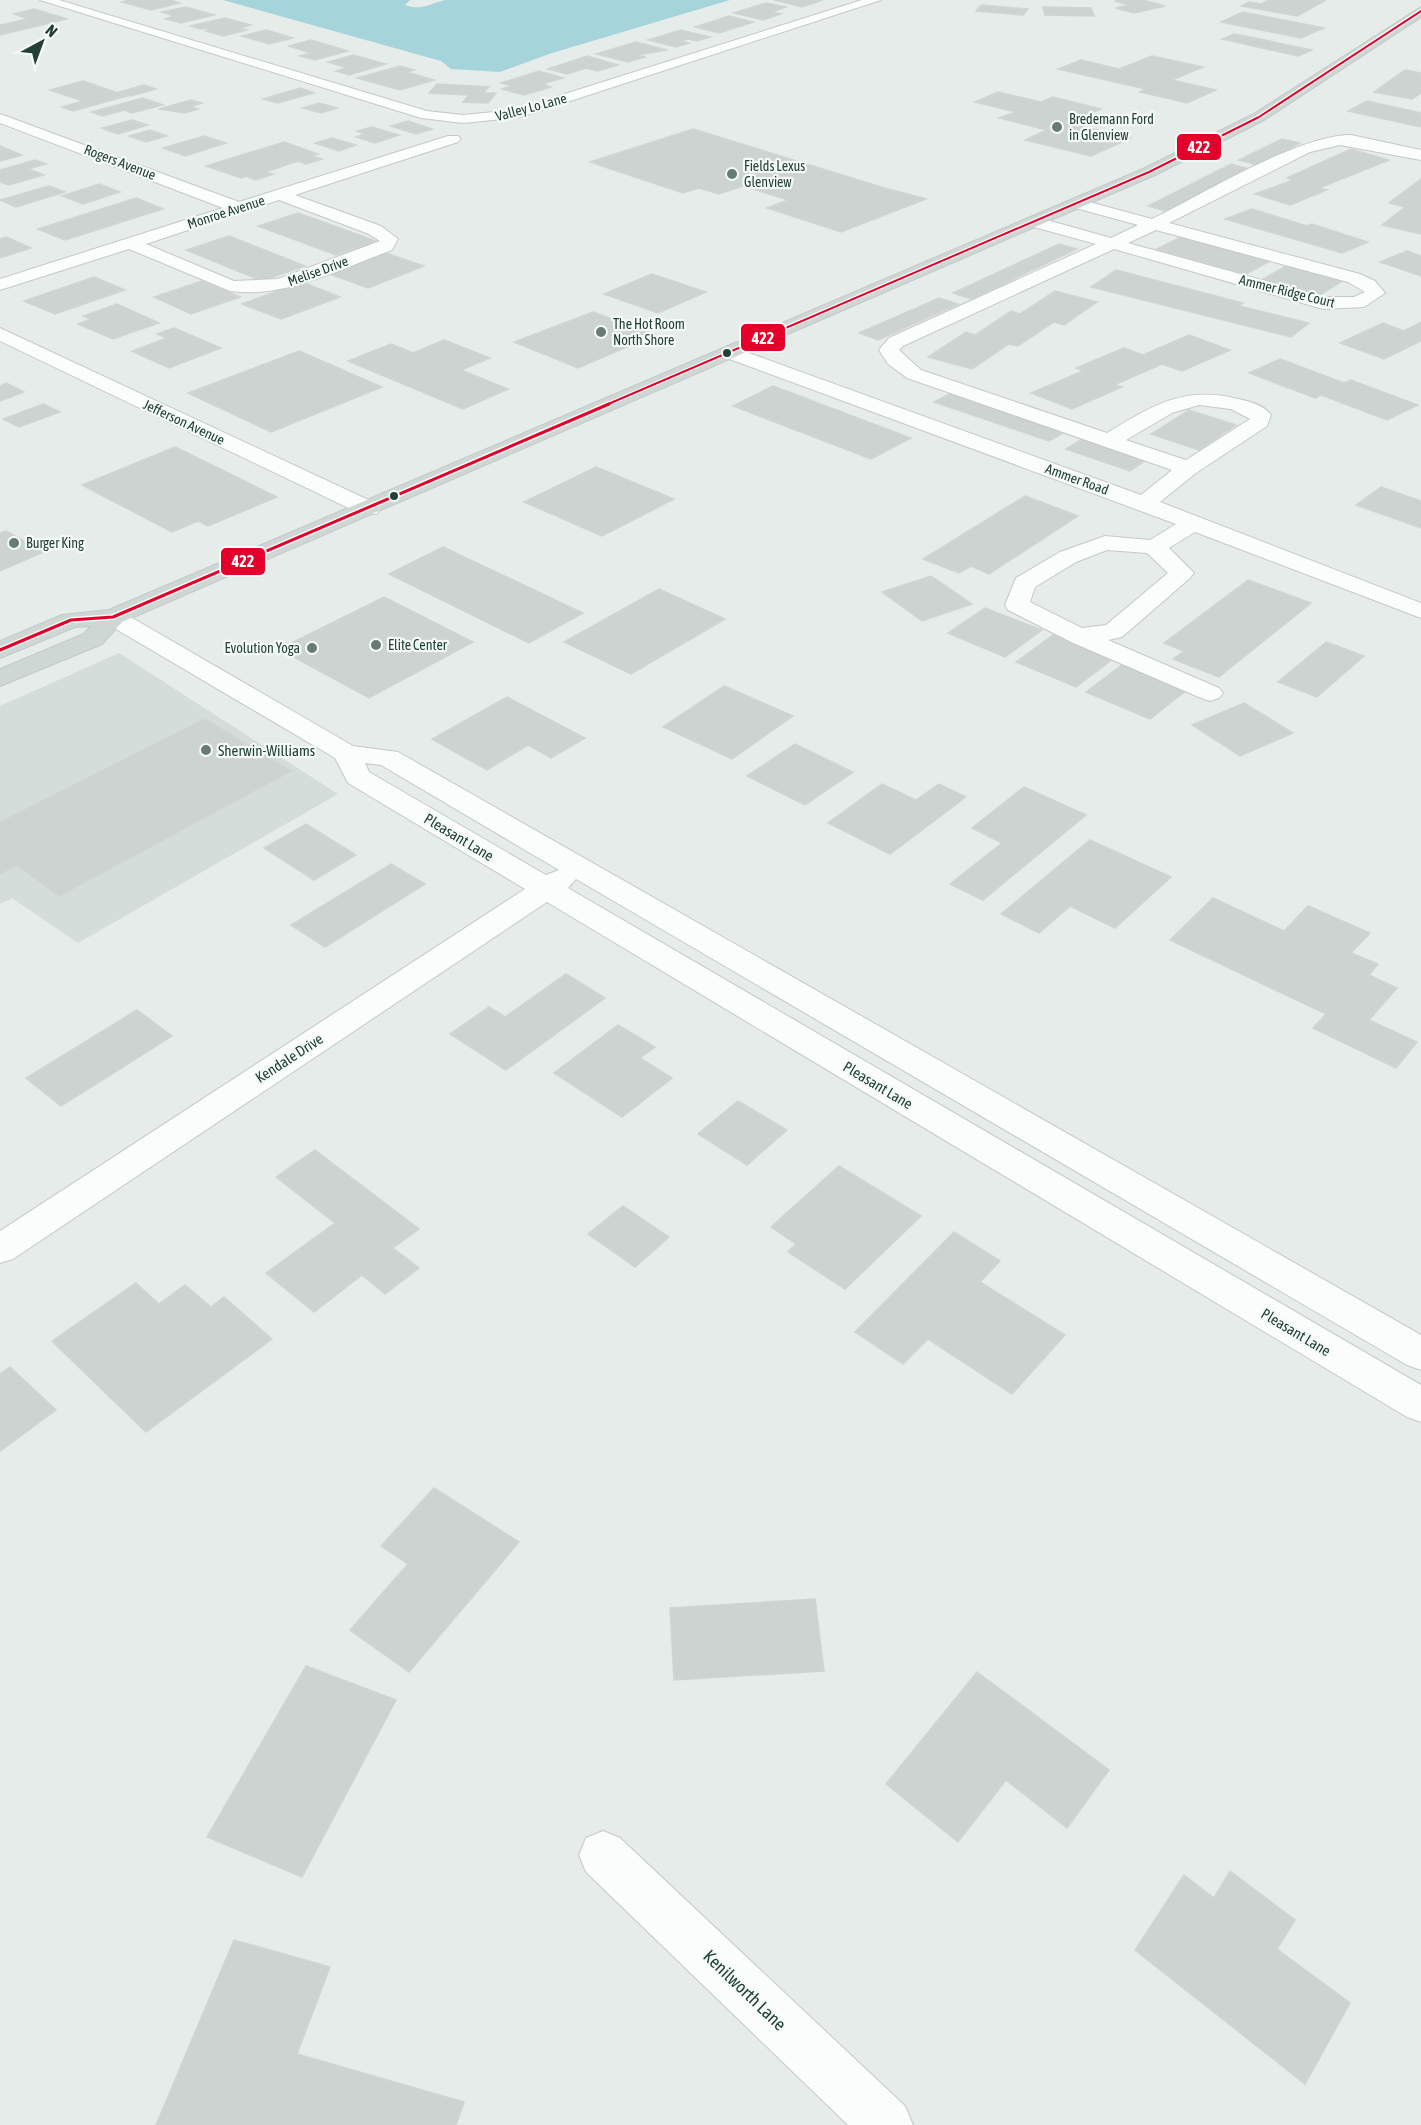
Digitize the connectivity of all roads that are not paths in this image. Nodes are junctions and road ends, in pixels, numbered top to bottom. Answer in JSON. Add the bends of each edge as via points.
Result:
{"nodes":[{"id":1,"x":46,"y":0,"type":"edge"},
{"id":2,"x":875,"y":0,"type":"edge"},
{"id":3,"x":1421,"y":11,"type":"edge"},
{"id":4,"x":0,"y":118,"type":"edge"},
{"id":5,"x":453,"y":139,"type":"dead end"},
{"id":6,"x":1421,"y":155,"type":"edge"},
{"id":7,"x":280,"y":195,"type":"junction"},
{"id":8,"x":1078,"y":204,"type":"junction"},
{"id":9,"x":239,"y":208,"type":"junction"},
{"id":10,"x":1036,"y":222,"type":"junction"},
{"id":11,"x":1155,"y":224,"type":"junction"},
{"id":12,"x":130,"y":243,"type":"junction"},
{"id":13,"x":1110,"y":244,"type":"junction"},
{"id":14,"x":0,"y":285,"type":"edge"},
{"id":15,"x":0,"y":334,"type":"edge"},
{"id":16,"x":731,"y":353,"type":"junction"},
{"id":17,"x":1110,"y":440,"type":"junction"},
{"id":18,"x":1188,"y":468,"type":"junction"},
{"id":19,"x":1144,"y":504,"type":"junction"},
{"id":20,"x":369,"y":509,"type":"junction"},
{"id":21,"x":1194,"y":523,"type":"junction"},
{"id":22,"x":1154,"y":547,"type":"junction"},
{"id":23,"x":1421,"y":611,"type":"edge"},
{"id":24,"x":113,"y":617,"type":"junction"},
{"id":25,"x":1078,"y":636,"type":"junction"},
{"id":26,"x":0,"y":650,"type":"edge"},
{"id":27,"x":0,"y":678,"type":"edge"},
{"id":28,"x":1210,"y":693,"type":"dead end"},
{"id":29,"x":346,"y":753,"type":"junction"},
{"id":30,"x":577,"y":867,"type":"junction"},
{"id":31,"x":546,"y":889,"type":"junction"},
{"id":32,"x":0,"y":1249,"type":"edge"},
{"id":33,"x":1414,"y":1350,"type":"edge"},
{"id":34,"x":1381,"y":1382,"type":"junction"},
{"id":35,"x":1421,"y":1405,"type":"edge"},
{"id":36,"x":603,"y":1855,"type":"dead end"},
{"id":37,"x":886,"y":2125,"type":"edge"}],
"edges":[{"from":1,"to":2,"type":"street","name":"Valley Lo Lane","via":[[426,115],[463,119],[516,114]]},
{"from":3,"to":8,"type":"main road","via":[[1259,117]]},
{"from":4,"to":9,"type":"street","name":"Rogers Avenue"},
{"from":5,"to":7,"type":"street","name":"Monroe Avenue"},
{"from":6,"to":11,"type":"street","via":[[1351,140],[1324,143],[1305,148]]},
{"from":7,"to":9,"type":"street","name":"Monroe Avenue"},
{"from":7,"to":12,"type":"street","name":"Melise Drive","via":[[375,230],[389,239],[386,246],[260,288],[230,286]]},
{"from":8,"to":10,"type":"main road"},
{"from":8,"to":11,"type":"street","name":"Ammer Ridge Court"},
{"from":9,"to":12,"type":"street","name":"Monroe Avenue"},
{"from":10,"to":13,"type":"street","name":"Ammer Ridge Court"},
{"from":10,"to":16,"type":"main road"},
{"from":11,"to":13,"type":"street"},
{"from":11,"to":13,"type":"street","name":"Ammer Ridge Court","via":[[1354,278],[1376,293],[1358,303],[1323,303]]},
{"from":12,"to":14,"type":"street","name":"Monroe Avenue"},
{"from":13,"to":17,"type":"street","via":[[896,342],[889,350],[895,360],[914,374]]},
{"from":15,"to":20,"type":"street","name":"Jefferson Avenue"},
{"from":16,"to":19,"type":"street","name":"Ammer Road"},
{"from":16,"to":20,"type":"main road"},
{"from":17,"to":18,"type":"street"},
{"from":17,"to":18,"type":"street","via":[[1171,404],[1191,399],[1225,401],[1261,415],[1260,422]]},
{"from":18,"to":19,"type":"street"},
{"from":19,"to":21,"type":"street","name":"Ammer Road"},
{"from":20,"to":24,"type":"main road"},
{"from":21,"to":22,"type":"street"},
{"from":21,"to":23,"type":"street","name":"Ammer Road"},
{"from":22,"to":25,"type":"street","via":[[1182,573],[1113,632]]},
{"from":22,"to":25,"type":"street","via":[[1105,543],[1068,557],[1024,583],[1017,605]]},
{"from":24,"to":26,"type":"main road","via":[[71,620]]},
{"from":24,"to":27,"type":"main road","via":[[93,639]]},
{"from":24,"to":29,"type":"street","name":"Pleasant Lane"},
{"from":25,"to":28,"type":"street"},
{"from":29,"to":30,"type":"street","name":"Pleasant Lane","via":[[388,758]]},
{"from":29,"to":31,"type":"street","name":"Pleasant Lane","via":[[358,777]]},
{"from":30,"to":31,"type":"street","name":"Kendale Drive"},
{"from":30,"to":33,"type":"street","name":"Pleasant Lane"},
{"from":31,"to":32,"type":"street","name":"Kendale Drive"},
{"from":31,"to":34,"type":"street","name":"Pleasant Lane"},
{"from":33,"to":34,"type":"street"},
{"from":34,"to":35,"type":"street","name":"Pleasant Lane"},
{"from":36,"to":37,"type":"street","name":"Kenilworth Lane"}]}
